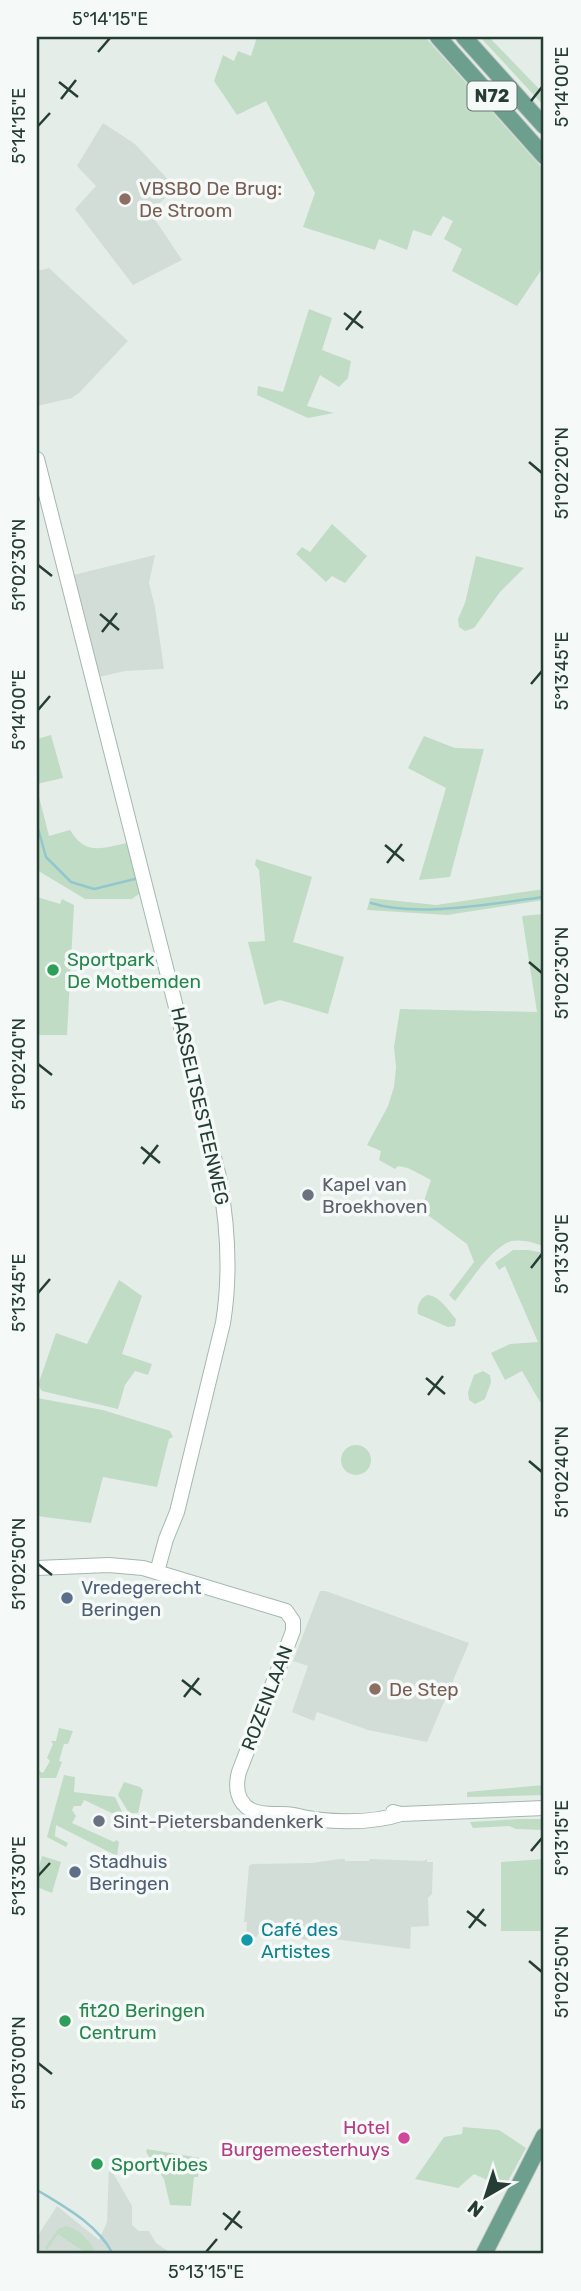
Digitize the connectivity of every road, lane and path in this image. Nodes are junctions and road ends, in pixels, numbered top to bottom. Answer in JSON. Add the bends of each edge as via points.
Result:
{"nodes":[{"id":1,"x":438,"y":37,"type":"edge"},
{"id":2,"x":464,"y":37,"type":"edge"},
{"id":3,"x":544,"y":126,"type":"edge"},
{"id":4,"x":544,"y":156,"type":"edge"},
{"id":5,"x":37,"y":459,"type":"edge"},
{"id":6,"x":37,"y":1568,"type":"edge"},
{"id":7,"x":162,"y":1574,"type":"junction"},
{"id":8,"x":544,"y":1808,"type":"edge"},
{"id":9,"x":544,"y":2136,"type":"edge"},
{"id":10,"x":544,"y":2158,"type":"edge"},
{"id":11,"x":484,"y":2254,"type":"edge"},
{"id":12,"x":495,"y":2254,"type":"edge"}],
"edges":[{"from":1,"to":4,"type":"main road","number":"N72"},
{"from":2,"to":3,"type":"main road","number":"N72"},
{"from":5,"to":7,"type":"street","name":"HASSELTSESTEENWEG","via":[[226,1216],[224,1315],[177,1512],[166,1539]]},
{"from":6,"to":7,"type":"street","via":[[109,1565]]},
{"from":7,"to":8,"type":"street","name":"ROZENLAAN","via":[[272,1605],[286,1611],[293,1621],[239,1772],[236,1785],[249,1808],[294,1815]]},
{"from":9,"to":11,"type":"main road"},
{"from":10,"to":12,"type":"main road"}]}
